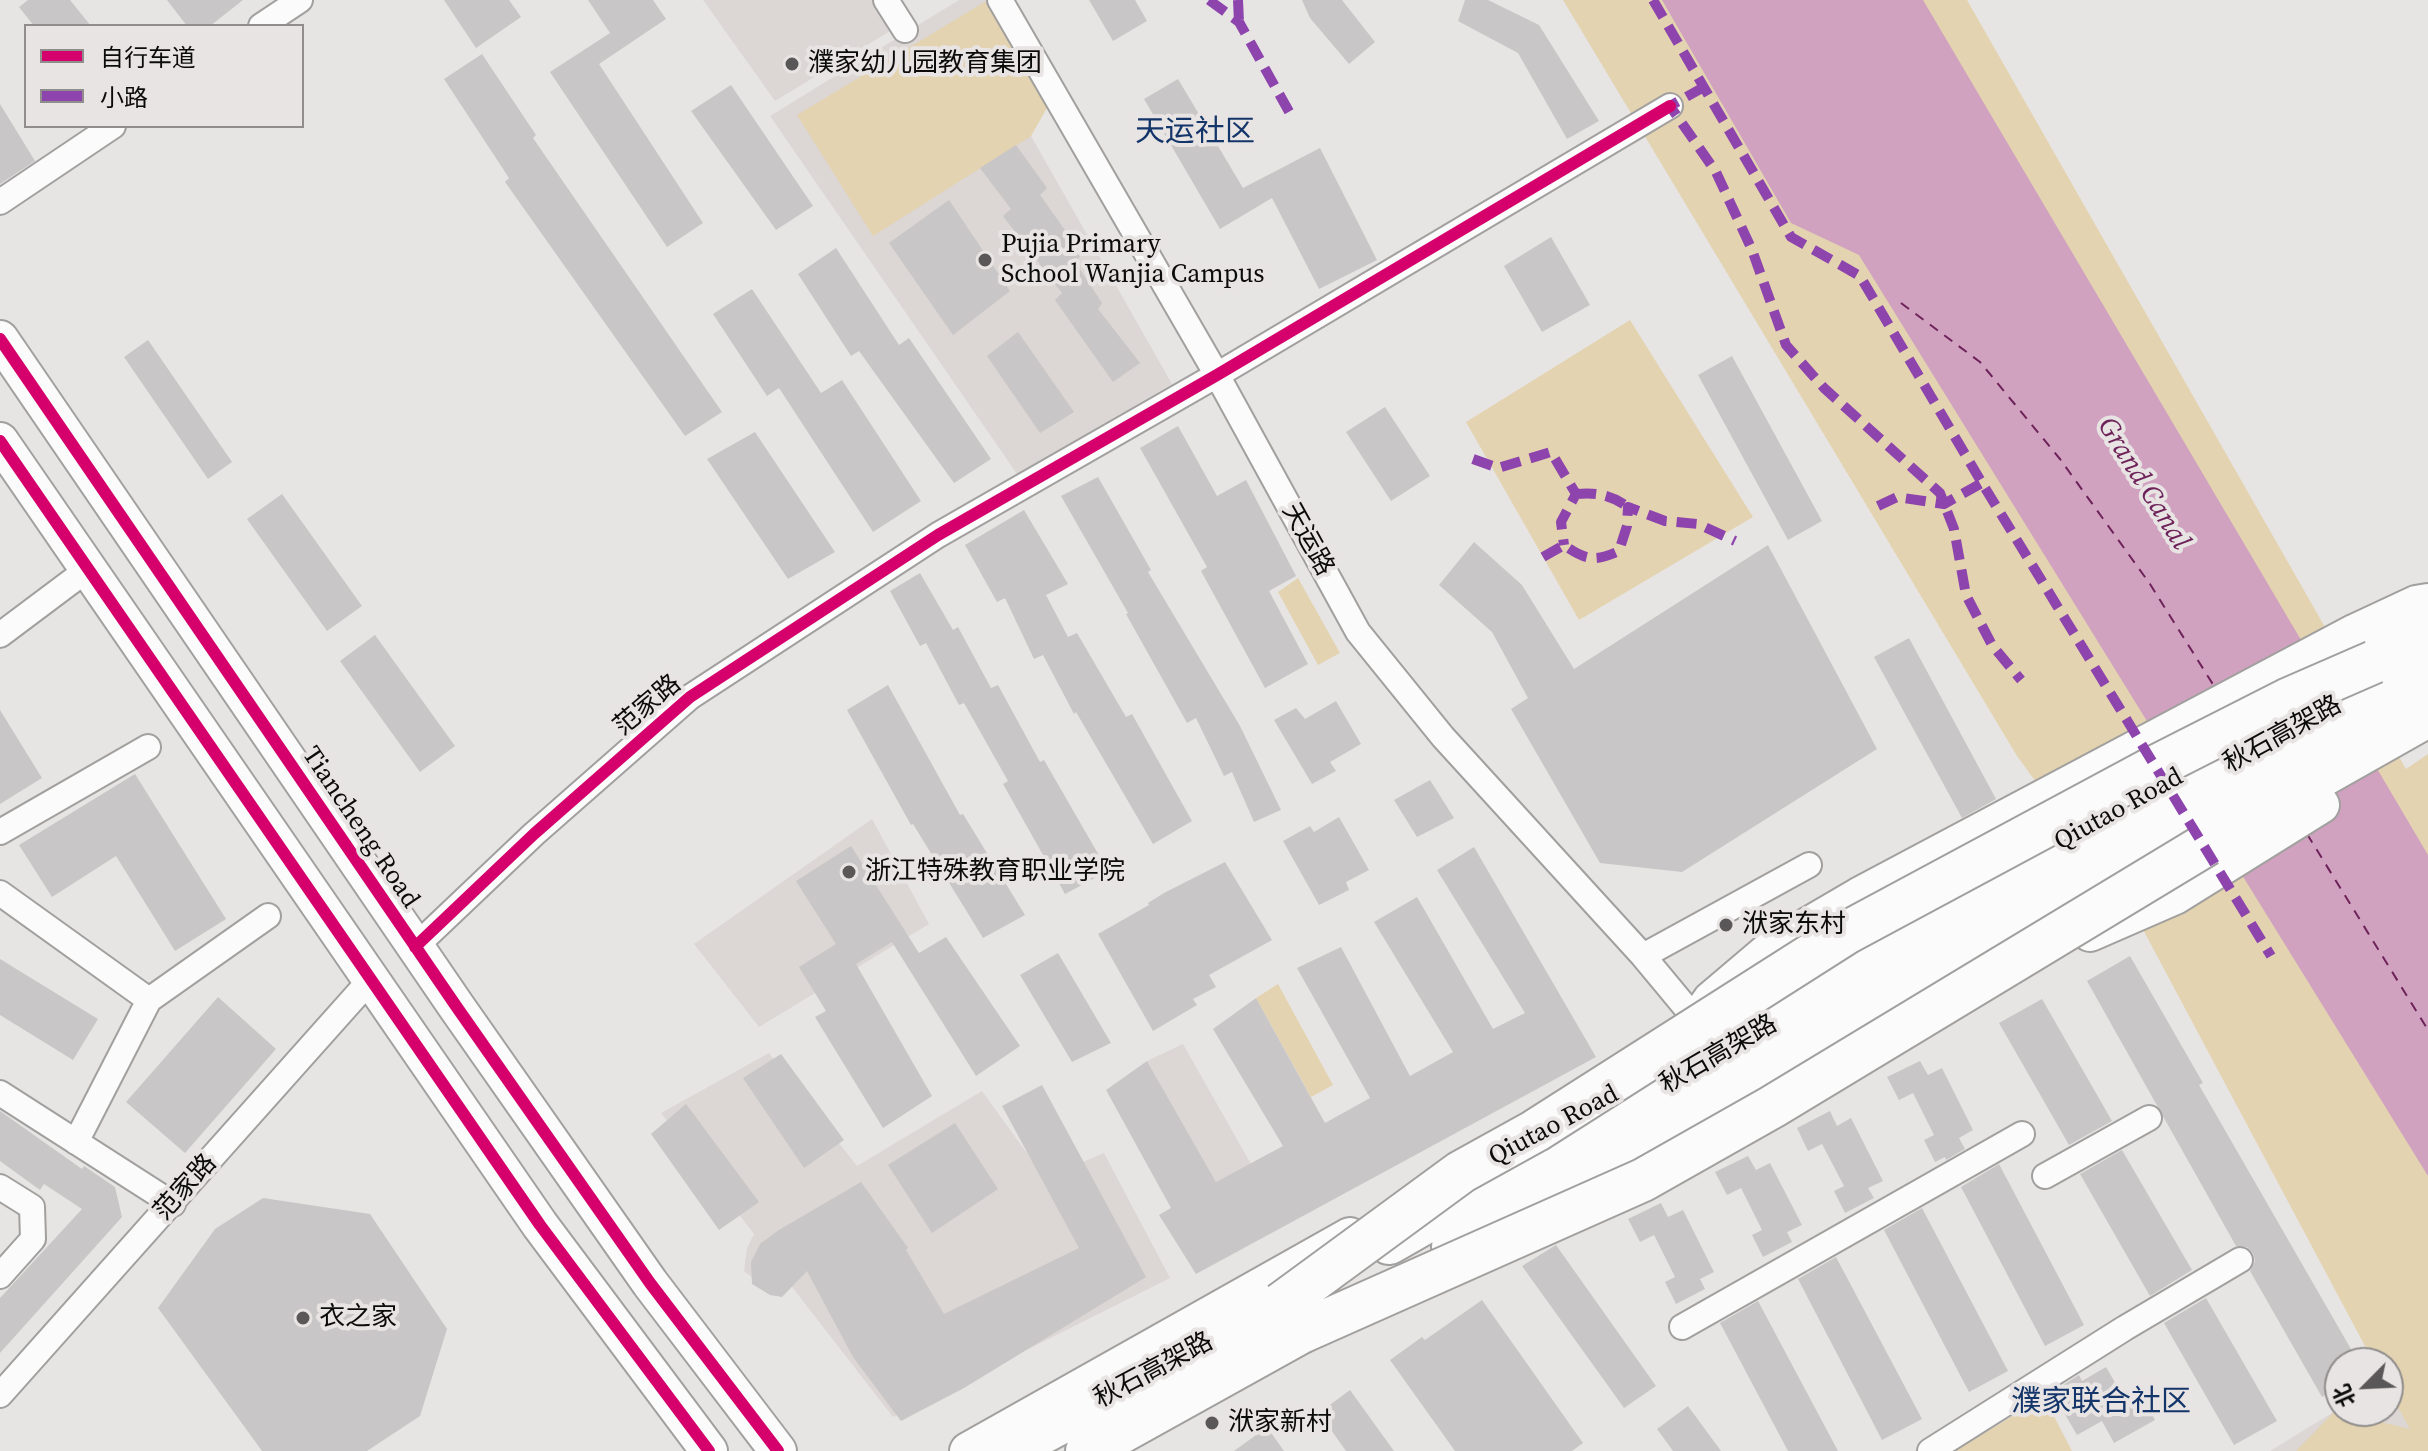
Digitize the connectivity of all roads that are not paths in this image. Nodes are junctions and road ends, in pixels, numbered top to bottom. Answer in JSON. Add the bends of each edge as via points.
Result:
{"nodes":[{"id":1,"x":300,"y":0,"type":"edge"},
{"id":2,"x":886,"y":0,"type":"edge"},
{"id":3,"x":1000,"y":0,"type":"edge"},
{"id":4,"x":264,"y":24,"type":"edge"},
{"id":5,"x":905,"y":30,"type":"dead end"},
{"id":6,"x":1670,"y":106,"type":"dead end"},
{"id":7,"x":110,"y":128,"type":"edge"},
{"id":8,"x":0,"y":202,"type":"edge"},
{"id":9,"x":0,"y":339,"type":"edge"},
{"id":10,"x":1217,"y":375,"type":"junction"},
{"id":11,"x":0,"y":441,"type":"edge"},
{"id":12,"x":88,"y":569,"type":"junction"},
{"id":13,"x":2419,"y":619,"type":"edge"},
{"id":14,"x":0,"y":635,"type":"edge"},
{"id":15,"x":2374,"y":662,"type":"junction"},
{"id":16,"x":2428,"y":691,"type":"edge"},
{"id":17,"x":2428,"y":721,"type":"edge"},
{"id":18,"x":148,"y":747,"type":"dead end"},
{"id":19,"x":0,"y":832,"type":"edge"},
{"id":20,"x":2207,"y":844,"type":"junction"},
{"id":21,"x":1809,"y":865,"type":"dead end"},
{"id":22,"x":0,"y":893,"type":"edge"},
{"id":23,"x":2127,"y":903,"type":"junction"},
{"id":24,"x":268,"y":916,"type":"dead end"},
{"id":25,"x":415,"y":947,"type":"junction"},
{"id":26,"x":1643,"y":956,"type":"junction"},
{"id":27,"x":371,"y":979,"type":"junction"},
{"id":28,"x":149,"y":1000,"type":"junction"},
{"id":29,"x":1697,"y":1021,"type":"junction"},
{"id":30,"x":1670,"y":1062,"type":"junction"},
{"id":31,"x":0,"y":1093,"type":"edge"},
{"id":32,"x":2149,"y":1118,"type":"dead end"},
{"id":33,"x":2022,"y":1134,"type":"dead end"},
{"id":34,"x":76,"y":1142,"type":"junction"},
{"id":35,"x":2045,"y":1176,"type":"dead end"},
{"id":36,"x":0,"y":1187,"type":"edge"},
{"id":37,"x":173,"y":1204,"type":"junction"},
{"id":38,"x":2240,"y":1260,"type":"dead end"},
{"id":39,"x":0,"y":1276,"type":"edge"},
{"id":40,"x":1290,"y":1319,"type":"junction"},
{"id":41,"x":1682,"y":1327,"type":"dead end"},
{"id":42,"x":0,"y":1395,"type":"edge"},
{"id":43,"x":709,"y":1451,"type":"edge"},
{"id":44,"x":778,"y":1451,"type":"edge"},
{"id":45,"x":968,"y":1451,"type":"edge"},
{"id":46,"x":1008,"y":1451,"type":"edge"},
{"id":47,"x":1087,"y":1451,"type":"edge"},
{"id":48,"x":1123,"y":1451,"type":"edge"},
{"id":49,"x":1930,"y":1451,"type":"edge"}],
"edges":[{"from":1,"to":4,"type":"street"},
{"from":2,"to":5,"type":"street"},
{"from":3,"to":10,"type":"street","name":"天运路"},
{"from":6,"to":10,"type":"street","name":"范家路"},
{"from":7,"to":8,"type":"street"},
{"from":9,"to":25,"type":"main road","name":"Tiancheng Road"},
{"from":10,"to":25,"type":"street","name":"范家路","via":[[938,535],[690,697]]},
{"from":10,"to":26,"type":"street","name":"天运路","via":[[1358,632],[1443,737]]},
{"from":11,"to":12,"type":"main road"},
{"from":12,"to":14,"type":"street"},
{"from":12,"to":27,"type":"main road"},
{"from":13,"to":15,"type":"main road","name":"Qiutao Road"},
{"from":13,"to":29,"type":"main road","via":[[2068,786],[1859,896],[1777,944],[1711,1000]]},
{"from":13,"to":40,"type":"highway","name":"秋石高架路","bridge":true,"via":[[1992,898]]},
{"from":15,"to":30,"type":"main road","name":"Qiutao Road","bridge":true,"via":[[2143,799],[1866,944]]},
{"from":15,"to":40,"type":"highway","bridge":true,"via":[[2155,767],[1846,933],[1535,1131],[1461,1172]]},
{"from":16,"to":40,"type":"highway","name":"秋石高架路","bridge":true,"via":[[1637,1144]]},
{"from":17,"to":20,"type":"main road"},
{"from":17,"to":23,"type":"main road","via":[[2403,752],[2205,878],[2175,896]]},
{"from":18,"to":19,"type":"street"},
{"from":20,"to":23,"type":"main road","bridge":true},
{"from":20,"to":40,"type":"highway","bridge":true,"via":[[1643,1180]]},
{"from":21,"to":26,"type":"street"},
{"from":22,"to":28,"type":"street"},
{"from":23,"to":48,"type":"main road","via":[[1926,994],[1741,1105]]},
{"from":24,"to":28,"type":"street"},
{"from":25,"to":44,"type":"main road","name":"Tiancheng Road","via":[[650,1283]]},
{"from":26,"to":29,"type":"street","name":"天运路"},
{"from":27,"to":37,"type":"street","name":"范家路"},
{"from":27,"to":43,"type":"main road","via":[[540,1225]]},
{"from":28,"to":34,"type":"street"},
{"from":29,"to":30,"type":"main road"},
{"from":30,"to":45,"type":"main road","name":"Qiutao Road"},
{"from":31,"to":34,"type":"street"},
{"from":32,"to":35,"type":"street"},
{"from":33,"to":41,"type":"street"},
{"from":34,"to":37,"type":"street"},
{"from":36,"to":39,"type":"street","via":[[32,1207],[33,1239]]},
{"from":37,"to":42,"type":"street","name":"范家路"},
{"from":38,"to":49,"type":"street"},
{"from":40,"to":46,"type":"highway","name":"秋石高架路"},
{"from":40,"to":47,"type":"highway","name":"秋石高架路"}]}
